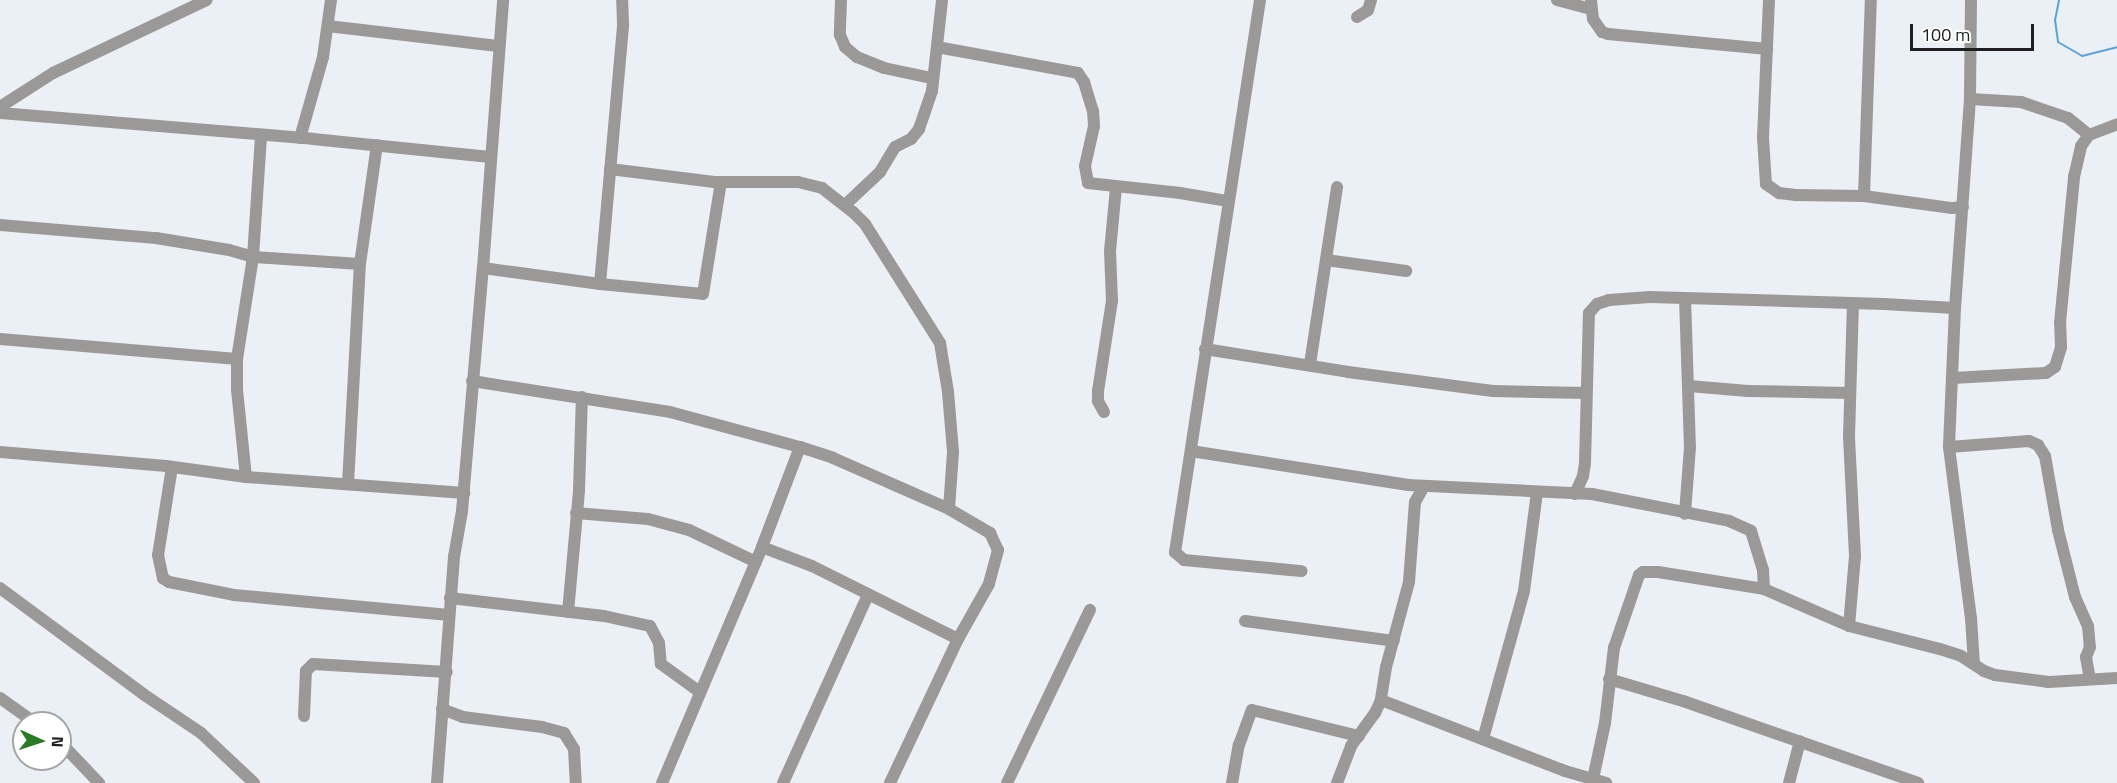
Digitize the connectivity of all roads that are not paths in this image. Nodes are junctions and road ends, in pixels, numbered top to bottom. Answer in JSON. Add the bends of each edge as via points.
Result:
{"nodes":[{"id":1,"x":207,"y":0,"type":"edge"},
{"id":2,"x":331,"y":0,"type":"edge"},
{"id":3,"x":503,"y":0,"type":"edge"},
{"id":4,"x":622,"y":0,"type":"edge"},
{"id":5,"x":841,"y":0,"type":"edge"},
{"id":6,"x":942,"y":0,"type":"edge"},
{"id":7,"x":1260,"y":0,"type":"edge"},
{"id":8,"x":1371,"y":0,"type":"edge"},
{"id":9,"x":1557,"y":0,"type":"edge"},
{"id":10,"x":1769,"y":0,"type":"edge"},
{"id":11,"x":1871,"y":0,"type":"edge"},
{"id":12,"x":1971,"y":0,"type":"edge"},
{"id":13,"x":1591,"y":5,"type":"edge"},
{"id":14,"x":1358,"y":17,"type":"dead end"},
{"id":15,"x":328,"y":26,"type":"junction"},
{"id":16,"x":498,"y":46,"type":"junction"},
{"id":17,"x":937,"y":47,"type":"junction"},
{"id":18,"x":1767,"y":49,"type":"junction"},
{"id":19,"x":932,"y":78,"type":"junction"},
{"id":20,"x":1970,"y":99,"type":"junction"},
{"id":21,"x":0,"y":107,"type":"edge"},
{"id":22,"x":0,"y":113,"type":"edge"},
{"id":23,"x":2117,"y":124,"type":"edge"},
{"id":24,"x":261,"y":135,"type":"junction"},
{"id":25,"x":2089,"y":135,"type":"junction"},
{"id":26,"x":300,"y":138,"type":"junction"},
{"id":27,"x":377,"y":145,"type":"junction"},
{"id":28,"x":490,"y":157,"type":"junction"},
{"id":29,"x":610,"y":169,"type":"junction"},
{"id":30,"x":721,"y":182,"type":"junction"},
{"id":31,"x":1116,"y":187,"type":"junction"},
{"id":32,"x":1337,"y":187,"type":"dead end"},
{"id":33,"x":1864,"y":196,"type":"junction"},
{"id":34,"x":1228,"y":201,"type":"junction"},
{"id":35,"x":845,"y":205,"type":"junction"},
{"id":36,"x":1963,"y":207,"type":"junction"},
{"id":37,"x":0,"y":225,"type":"edge"},
{"id":38,"x":253,"y":257,"type":"junction"},
{"id":39,"x":1326,"y":260,"type":"junction"},
{"id":40,"x":360,"y":264,"type":"junction"},
{"id":41,"x":483,"y":268,"type":"junction"},
{"id":42,"x":1406,"y":271,"type":"dead end"},
{"id":43,"x":600,"y":285,"type":"junction"},
{"id":44,"x":1684,"y":298,"type":"junction"},
{"id":45,"x":1854,"y":304,"type":"junction"},
{"id":46,"x":1956,"y":308,"type":"junction"},
{"id":47,"x":0,"y":339,"type":"edge"},
{"id":48,"x":1205,"y":349,"type":"junction"},
{"id":49,"x":237,"y":359,"type":"junction"},
{"id":50,"x":1310,"y":364,"type":"junction"},
{"id":51,"x":1953,"y":378,"type":"junction"},
{"id":52,"x":472,"y":381,"type":"junction"},
{"id":53,"x":1689,"y":386,"type":"junction"},
{"id":54,"x":1586,"y":393,"type":"junction"},
{"id":55,"x":1850,"y":393,"type":"junction"},
{"id":56,"x":582,"y":397,"type":"junction"},
{"id":57,"x":1104,"y":412,"type":"dead end"},
{"id":58,"x":800,"y":447,"type":"junction"},
{"id":59,"x":1950,"y":447,"type":"junction"},
{"id":60,"x":1191,"y":451,"type":"junction"},
{"id":61,"x":0,"y":452,"type":"edge"},
{"id":62,"x":172,"y":467,"type":"junction"},
{"id":63,"x":1583,"y":476,"type":"junction"},
{"id":64,"x":246,"y":477,"type":"junction"},
{"id":65,"x":348,"y":484,"type":"junction"},
{"id":66,"x":1408,"y":485,"type":"junction"},
{"id":67,"x":1424,"y":486,"type":"junction"},
{"id":68,"x":1536,"y":492,"type":"junction"},
{"id":69,"x":464,"y":493,"type":"junction"},
{"id":70,"x":1575,"y":494,"type":"junction"},
{"id":71,"x":1592,"y":494,"type":"junction"},
{"id":72,"x":1415,"y":502,"type":"junction"},
{"id":73,"x":949,"y":509,"type":"junction"},
{"id":74,"x":576,"y":513,"type":"junction"},
{"id":75,"x":1685,"y":514,"type":"junction"},
{"id":76,"x":762,"y":547,"type":"junction"},
{"id":77,"x":756,"y":562,"type":"junction"},
{"id":78,"x":1301,"y":571,"type":"dead end"},
{"id":79,"x":0,"y":588,"type":"edge"},
{"id":80,"x":1764,"y":589,"type":"junction"},
{"id":81,"x":868,"y":595,"type":"junction"},
{"id":82,"x":450,"y":598,"type":"junction"},
{"id":83,"x":1090,"y":610,"type":"dead end"},
{"id":84,"x":568,"y":612,"type":"junction"},
{"id":85,"x":449,"y":615,"type":"junction"},
{"id":86,"x":1245,"y":621,"type":"dead end"},
{"id":87,"x":1849,"y":626,"type":"junction"},
{"id":88,"x":958,"y":639,"type":"junction"},
{"id":89,"x":1394,"y":641,"type":"junction"},
{"id":90,"x":1974,"y":664,"type":"junction"},
{"id":91,"x":447,"y":672,"type":"junction"},
{"id":92,"x":2117,"y":678,"type":"edge"},
{"id":93,"x":1609,"y":679,"type":"junction"},
{"id":94,"x":2090,"y":679,"type":"junction"},
{"id":95,"x":700,"y":692,"type":"junction"},
{"id":96,"x":0,"y":698,"type":"edge"},
{"id":97,"x":1381,"y":700,"type":"junction"},
{"id":98,"x":442,"y":709,"type":"junction"},
{"id":99,"x":18,"y":711,"type":"edge"},
{"id":100,"x":304,"y":716,"type":"dead end"},
{"id":101,"x":1359,"y":736,"type":"junction"},
{"id":102,"x":1483,"y":739,"type":"junction"},
{"id":103,"x":1800,"y":741,"type":"junction"},
{"id":104,"x":72,"y":755,"type":"edge"},
{"id":105,"x":1593,"y":779,"type":"junction"},
{"id":106,"x":99,"y":783,"type":"edge"},
{"id":107,"x":254,"y":783,"type":"edge"},
{"id":108,"x":437,"y":783,"type":"edge"},
{"id":109,"x":576,"y":783,"type":"edge"},
{"id":110,"x":662,"y":783,"type":"edge"},
{"id":111,"x":783,"y":783,"type":"edge"},
{"id":112,"x":890,"y":783,"type":"edge"},
{"id":113,"x":1007,"y":783,"type":"edge"},
{"id":114,"x":1232,"y":783,"type":"edge"},
{"id":115,"x":1336,"y":783,"type":"edge"},
{"id":116,"x":1606,"y":783,"type":"edge"},
{"id":117,"x":1789,"y":783,"type":"edge"},
{"id":118,"x":1918,"y":783,"type":"edge"}],
"edges":[{"from":1,"to":21,"type":"street","via":[[53,73]]},
{"from":2,"to":15,"type":"street"},
{"from":3,"to":16,"type":"street"},
{"from":4,"to":29,"type":"street"},
{"from":5,"to":19,"type":"street","via":[[840,35],[845,47],[857,57],[884,68]]},
{"from":6,"to":17,"type":"street"},
{"from":7,"to":34,"type":"street"},
{"from":8,"to":14,"type":"street","via":[[1368,10]]},
{"from":9,"to":13,"type":"street"},
{"from":10,"to":18,"type":"street"},
{"from":11,"to":33,"type":"street"},
{"from":12,"to":20,"type":"street"},
{"from":13,"to":18,"type":"street","via":[[1598,27],[1608,34]]},
{"from":15,"to":16,"type":"street"},
{"from":15,"to":26,"type":"street"},
{"from":16,"to":28,"type":"street"},
{"from":17,"to":19,"type":"street"},
{"from":17,"to":31,"type":"street","via":[[1078,73],[1089,96],[1093,118],[1085,177],[1093,186]]},
{"from":18,"to":33,"type":"street","via":[[1763,138],[1766,184],[1787,194]]},
{"from":19,"to":35,"type":"street","via":[[932,91],[915,135],[895,147],[880,172]]},
{"from":20,"to":25,"type":"street","via":[[2021,102],[2068,118]]},
{"from":20,"to":36,"type":"street"},
{"from":22,"to":24,"type":"street"},
{"from":23,"to":25,"type":"street"},
{"from":24,"to":26,"type":"street"},
{"from":24,"to":38,"type":"street"},
{"from":25,"to":51,"type":"street","via":[[2081,146],[2074,177],[2058,362],[2046,373]]},
{"from":26,"to":27,"type":"street"},
{"from":27,"to":28,"type":"street"},
{"from":27,"to":40,"type":"street"},
{"from":28,"to":41,"type":"street"},
{"from":29,"to":30,"type":"street"},
{"from":29,"to":43,"type":"street"},
{"from":30,"to":35,"type":"street","via":[[798,182],[822,189]]},
{"from":30,"to":43,"type":"street","via":[[703,294]]},
{"from":31,"to":34,"type":"street"},
{"from":31,"to":57,"type":"street","via":[[1110,251],[1112,301],[1098,391]]},
{"from":32,"to":39,"type":"street"},
{"from":33,"to":36,"type":"street"},
{"from":34,"to":48,"type":"street"},
{"from":35,"to":73,"type":"street","via":[[865,224],[940,343],[953,452]]},
{"from":36,"to":46,"type":"street"},
{"from":37,"to":38,"type":"street","via":[[156,238]]},
{"from":38,"to":40,"type":"street"},
{"from":38,"to":49,"type":"street"},
{"from":39,"to":42,"type":"street"},
{"from":39,"to":50,"type":"street"},
{"from":40,"to":65,"type":"street"},
{"from":41,"to":43,"type":"street"},
{"from":41,"to":52,"type":"street"},
{"from":44,"to":45,"type":"street"},
{"from":44,"to":53,"type":"street"},
{"from":44,"to":54,"type":"street","via":[[1609,300],[1592,307]]},
{"from":45,"to":46,"type":"street"},
{"from":45,"to":55,"type":"street"},
{"from":46,"to":51,"type":"street"},
{"from":47,"to":49,"type":"street"},
{"from":48,"to":50,"type":"street"},
{"from":48,"to":60,"type":"street"},
{"from":49,"to":64,"type":"street"},
{"from":50,"to":54,"type":"street","via":[[1493,391]]},
{"from":51,"to":59,"type":"street"},
{"from":52,"to":56,"type":"street"},
{"from":52,"to":69,"type":"street"},
{"from":53,"to":55,"type":"street"},
{"from":53,"to":75,"type":"street"},
{"from":54,"to":63,"type":"street"},
{"from":55,"to":87,"type":"street","via":[[1849,478],[1855,556]]},
{"from":56,"to":58,"type":"street","via":[[670,412]]},
{"from":56,"to":74,"type":"street"},
{"from":58,"to":73,"type":"street"},
{"from":58,"to":76,"type":"street"},
{"from":59,"to":90,"type":"street"},
{"from":59,"to":94,"type":"street","via":[[2029,441],[2038,445],[2045,456],[2058,530],[2075,597],[2088,626],[2090,647],[2086,665]]},
{"from":60,"to":66,"type":"street"},
{"from":60,"to":78,"type":"street","via":[[1177,556],[1184,560]]},
{"from":61,"to":62,"type":"street"},
{"from":62,"to":64,"type":"street"},
{"from":62,"to":85,"type":"street","via":[[158,555],[163,578],[169,582],[234,595]]},
{"from":63,"to":70,"type":"street"},
{"from":63,"to":71,"type":"street"},
{"from":64,"to":65,"type":"street"},
{"from":65,"to":69,"type":"street"},
{"from":66,"to":67,"type":"street"},
{"from":66,"to":72,"type":"street"},
{"from":67,"to":68,"type":"street"},
{"from":67,"to":72,"type":"street"},
{"from":68,"to":70,"type":"street"},
{"from":68,"to":102,"type":"street","via":[[1524,591]]},
{"from":69,"to":82,"type":"street"},
{"from":70,"to":71,"type":"street"},
{"from":71,"to":75,"type":"street"},
{"from":72,"to":89,"type":"street","via":[[1409,582]]},
{"from":73,"to":88,"type":"street","via":[[990,533],[998,550],[989,584]]},
{"from":74,"to":77,"type":"street","via":[[648,519],[688,530]]},
{"from":74,"to":84,"type":"street"},
{"from":75,"to":80,"type":"street","via":[[1729,521],[1750,531],[1763,570]]},
{"from":76,"to":77,"type":"street"},
{"from":76,"to":81,"type":"street"},
{"from":77,"to":95,"type":"street"},
{"from":79,"to":107,"type":"street","via":[[201,733]]},
{"from":80,"to":87,"type":"street"},
{"from":80,"to":93,"type":"street","via":[[1643,572],[1635,582],[1614,648]]},
{"from":81,"to":88,"type":"street"},
{"from":81,"to":111,"type":"street"},
{"from":82,"to":84,"type":"street"},
{"from":82,"to":85,"type":"street"},
{"from":83,"to":113,"type":"street"},
{"from":84,"to":95,"type":"street","via":[[650,626],[659,644],[662,664]]},
{"from":85,"to":91,"type":"street"},
{"from":86,"to":89,"type":"street"},
{"from":87,"to":90,"type":"street","via":[[1940,649]]},
{"from":88,"to":112,"type":"street"},
{"from":89,"to":97,"type":"street"},
{"from":90,"to":94,"type":"street","via":[[1995,675],[2014,678],[2049,682]]},
{"from":91,"to":98,"type":"street"},
{"from":91,"to":100,"type":"street","via":[[313,663],[306,671]]},
{"from":92,"to":94,"type":"street"},
{"from":93,"to":103,"type":"street"},
{"from":93,"to":105,"type":"street","via":[[1605,723]]},
{"from":95,"to":110,"type":"street"},
{"from":96,"to":99,"type":"street"},
{"from":97,"to":101,"type":"street"},
{"from":97,"to":102,"type":"street"},
{"from":98,"to":108,"type":"street"},
{"from":98,"to":109,"type":"street","via":[[463,717],[542,727],[564,734],[574,749]]},
{"from":101,"to":114,"type":"street","via":[[1252,710],[1239,745]]},
{"from":101,"to":115,"type":"street"},
{"from":102,"to":105,"type":"street"},
{"from":103,"to":117,"type":"street"},
{"from":103,"to":118,"type":"street"},
{"from":104,"to":106,"type":"street"},
{"from":105,"to":116,"type":"street"}]}
